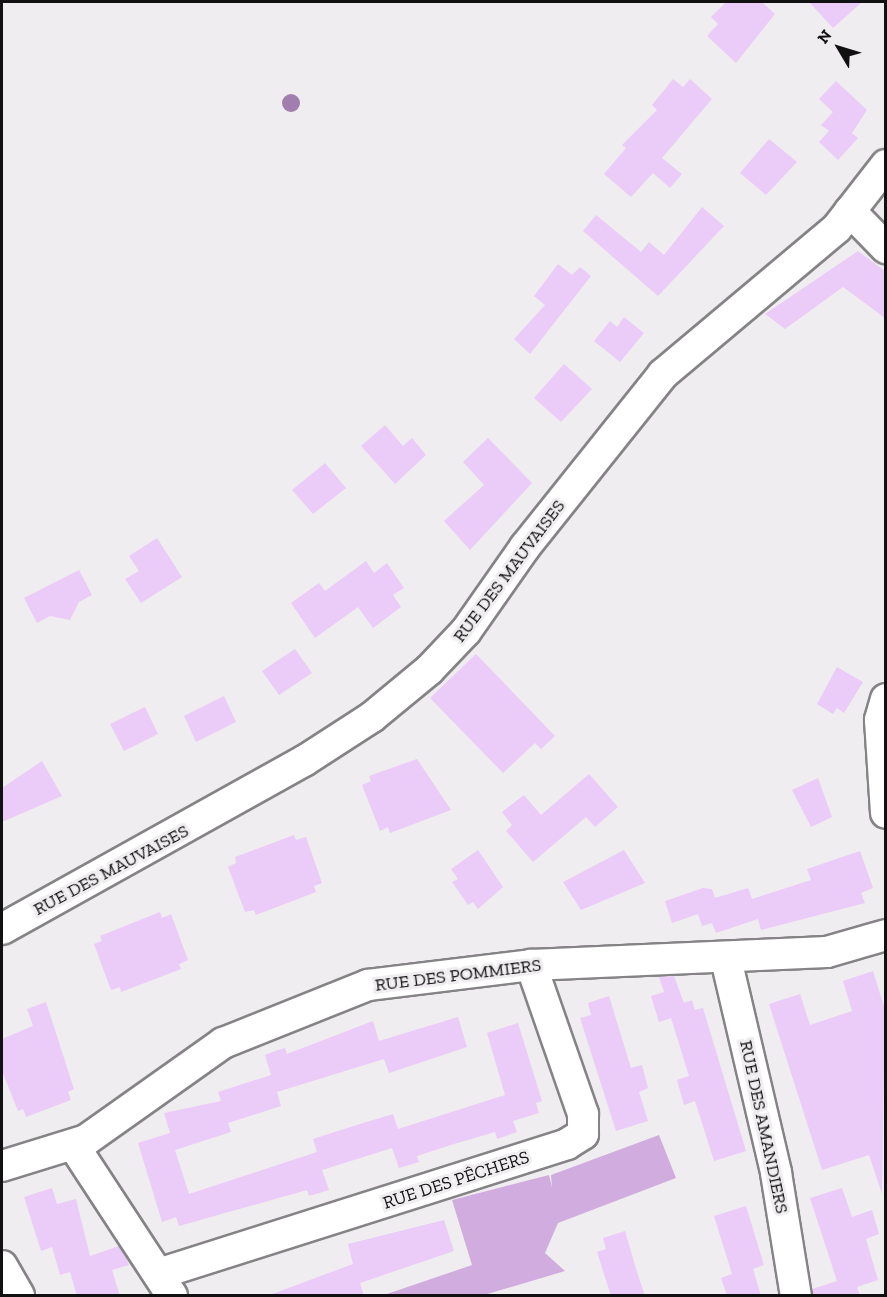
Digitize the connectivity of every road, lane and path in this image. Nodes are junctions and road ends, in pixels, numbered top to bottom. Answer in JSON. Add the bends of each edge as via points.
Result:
{"nodes":[{"id":1,"x":885,"y":165,"type":"edge"},
{"id":2,"x":850,"y":211,"type":"junction"},
{"id":3,"x":885,"y":248,"type":"edge"},
{"id":4,"x":885,"y":699,"type":"edge"},
{"id":5,"x":885,"y":813,"type":"edge"},
{"id":6,"x":2,"y":929,"type":"edge"},
{"id":7,"x":885,"y":935,"type":"edge"},
{"id":8,"x":726,"y":958,"type":"junction"},
{"id":9,"x":531,"y":965,"type":"junction"},
{"id":10,"x":74,"y":1146,"type":"junction"},
{"id":11,"x":2,"y":1166,"type":"edge"},
{"id":12,"x":2,"y":1266,"type":"edge"},
{"id":13,"x":165,"y":1285,"type":"edge"},
{"id":14,"x":19,"y":1296,"type":"edge"},
{"id":15,"x":796,"y":1296,"type":"edge"}],
"edges":[{"from":1,"to":2,"type":"street","name":"RUE DES MAUVAISES"},
{"from":2,"to":3,"type":"street"},
{"from":2,"to":6,"type":"street","name":"RUE DES MAUVAISES","via":[[837,228],[663,374],[525,547],[466,631],[429,670],[372,717],[304,761]]},
{"from":4,"to":5,"type":"street","via":[[880,720]]},
{"from":7,"to":8,"type":"street","name":"RUE DES POMMIERS","via":[[827,952]]},
{"from":8,"to":9,"type":"street","name":"RUE DES POMMIERS"},
{"from":8,"to":15,"type":"street","name":"RUE DES AMANDIERS","via":[[776,1173]]},
{"from":9,"to":10,"type":"street","name":"RUE DES POMMIERS","via":[[368,985],[293,1014],[223,1043]]},
{"from":9,"to":13,"type":"street","name":"RUE DES PÊCHERS","via":[[583,1114],[583,1134],[567,1144]]},
{"from":10,"to":11,"type":"street","name":"RUE DES POMMIERS"},
{"from":10,"to":13,"type":"street"},
{"from":12,"to":14,"type":"street"}]}
